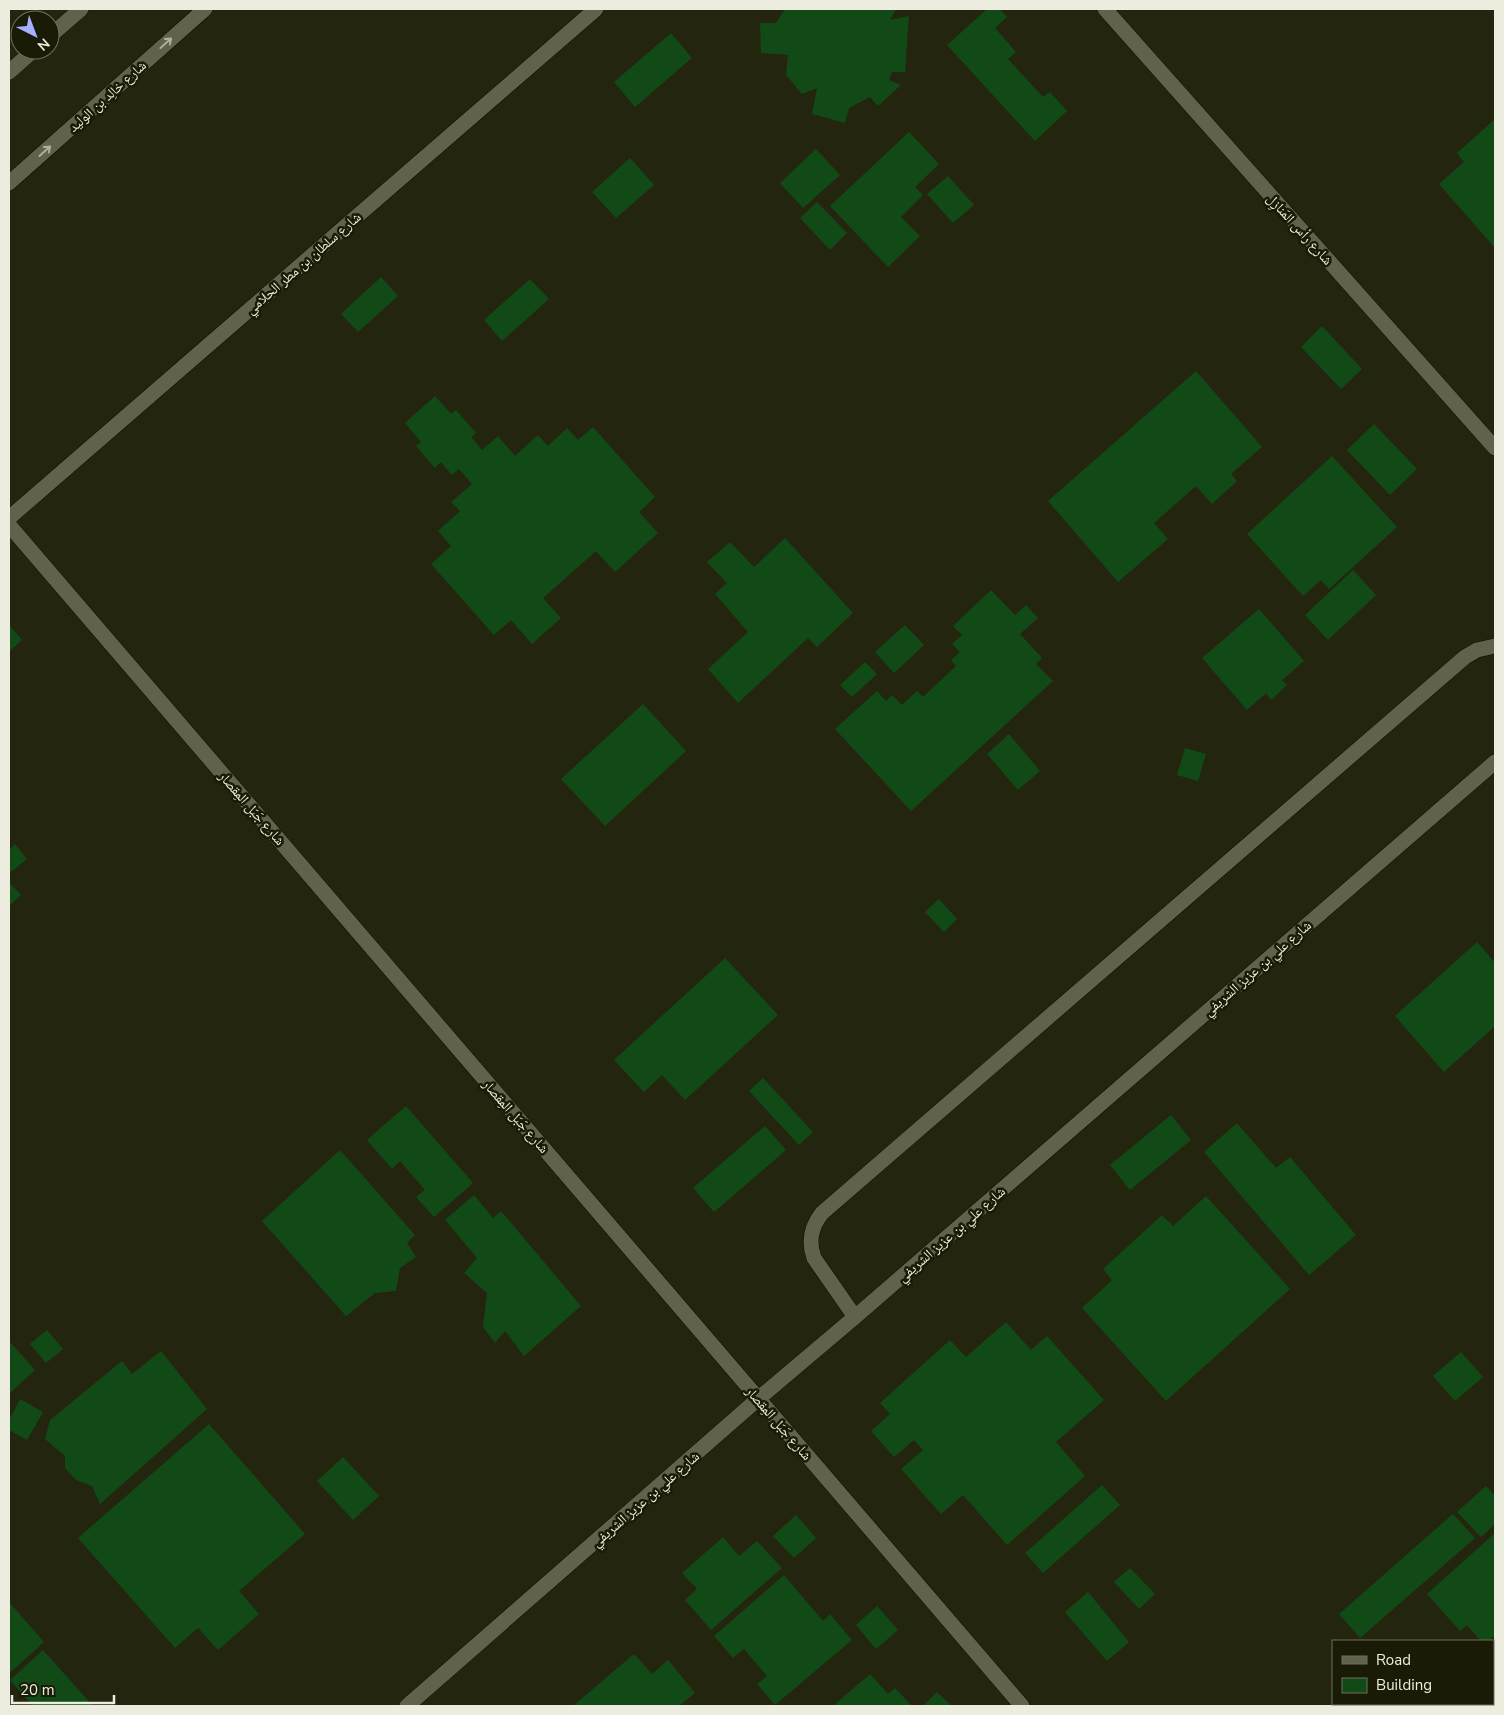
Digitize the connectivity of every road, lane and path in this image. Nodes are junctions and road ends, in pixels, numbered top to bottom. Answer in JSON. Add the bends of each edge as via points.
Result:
{"nodes":[{"id":1,"x":81,"y":9,"type":"edge"},
{"id":2,"x":205,"y":9,"type":"edge"},
{"id":3,"x":596,"y":9,"type":"edge"},
{"id":4,"x":1105,"y":9,"type":"edge"},
{"id":5,"x":60,"y":27,"type":"edge"},
{"id":6,"x":23,"y":60,"type":"edge"},
{"id":7,"x":9,"y":72,"type":"edge"},
{"id":8,"x":10,"y":183,"type":"edge"},
{"id":9,"x":1495,"y":448,"type":"edge"},
{"id":10,"x":9,"y":518,"type":"edge"},
{"id":11,"x":9,"y":525,"type":"edge"},
{"id":12,"x":1495,"y":646,"type":"edge"},
{"id":13,"x":1495,"y":762,"type":"edge"},
{"id":14,"x":855,"y":1317,"type":"junction"},
{"id":15,"x":758,"y":1399,"type":"junction"},
{"id":16,"x":407,"y":1706,"type":"edge"},
{"id":17,"x":1022,"y":1706,"type":"edge"}],
"edges":[{"from":1,"to":5,"type":"street"},
{"from":8,"to":2,"type":"street","name":"شارع خالِد بن الوليد","one_way":true},
{"from":3,"to":10,"type":"street","name":"شارع سلطان بن مطر الحلامي"},
{"from":4,"to":9,"type":"street","name":"شارع رأس المَنازِل"},
{"from":6,"to":7,"type":"street"},
{"from":11,"to":15,"type":"street","name":"شارع جَبَل المِقصار"},
{"from":12,"to":14,"type":"street","via":[[1465,657],[822,1213],[812,1231],[811,1250]]},
{"from":13,"to":14,"type":"street","name":"شارع علي بن عزيز الشريفي"},
{"from":14,"to":15,"type":"street","name":"شارع علي بن عزيز الشريفي"},
{"from":15,"to":16,"type":"street","name":"شارع علي بن عزيز الشريفي"},
{"from":15,"to":17,"type":"street","name":"شارع جَبَل المِقصار"}]}
